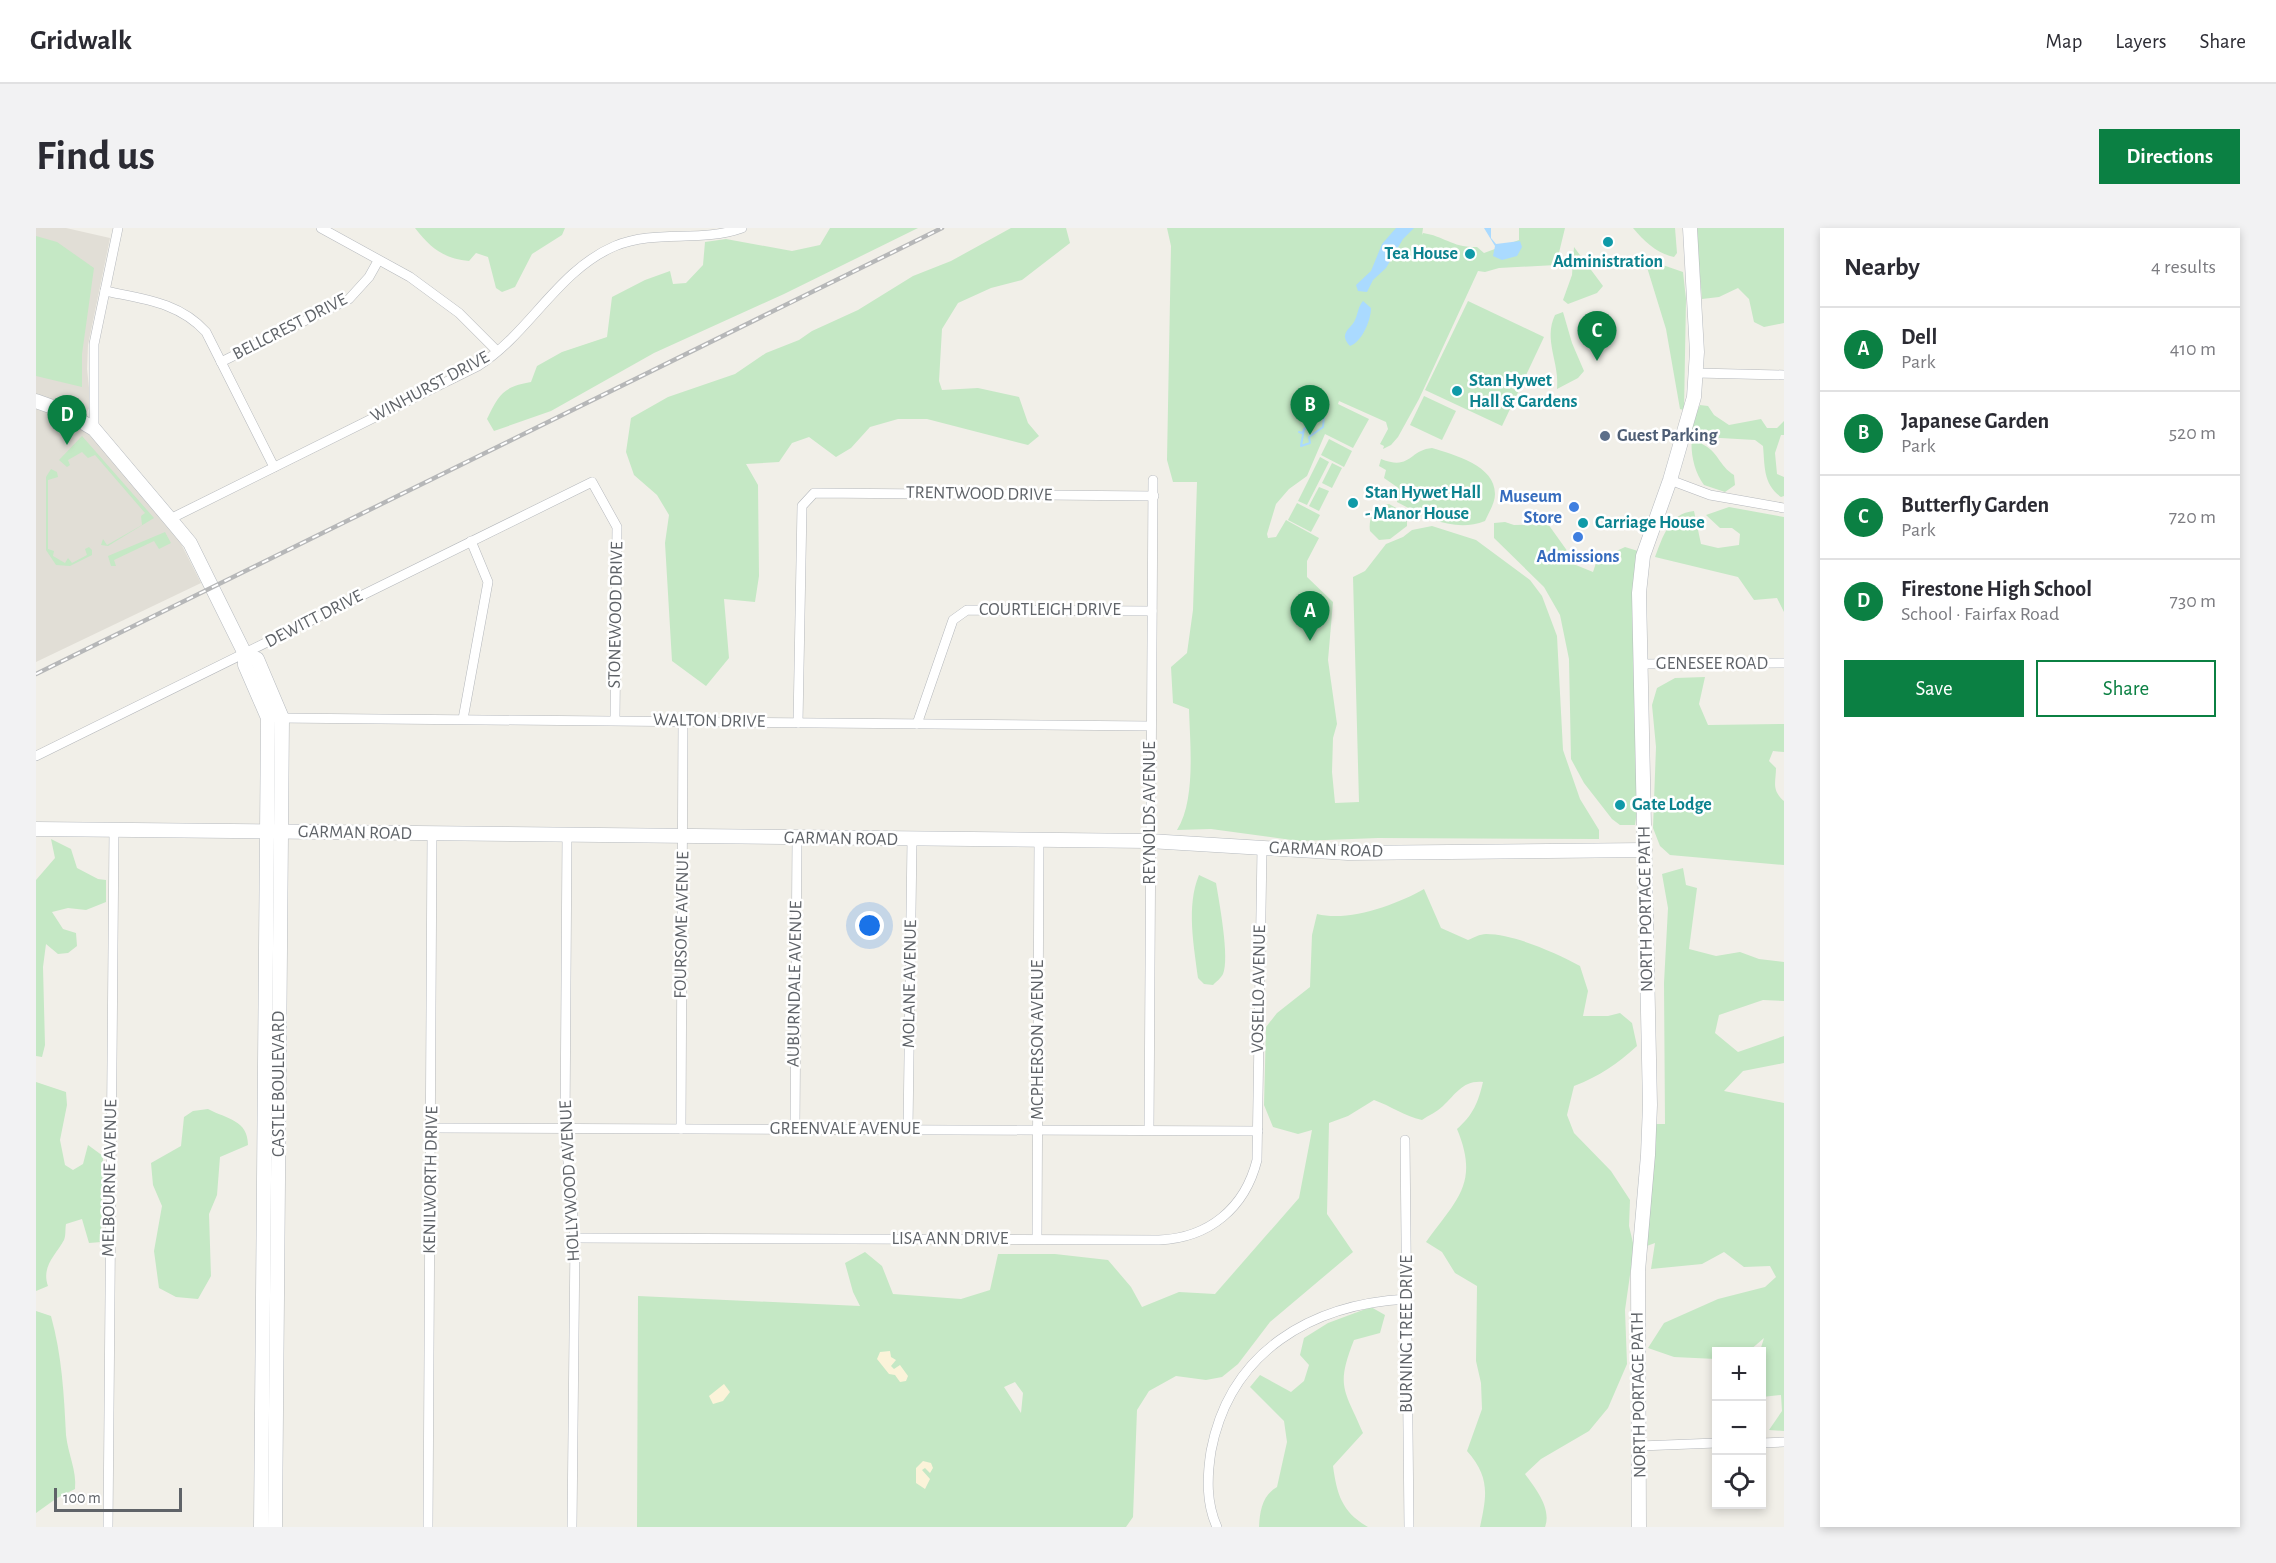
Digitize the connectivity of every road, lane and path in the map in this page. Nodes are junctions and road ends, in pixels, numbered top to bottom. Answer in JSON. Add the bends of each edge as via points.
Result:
{"nodes":[{"id":1,"x":118,"y":228,"type":"edge"},
{"id":2,"x":321,"y":228,"type":"edge"},
{"id":3,"x":638,"y":228,"type":"edge"},
{"id":4,"x":742,"y":228,"type":"edge"},
{"id":5,"x":1690,"y":228,"type":"edge"},
{"id":6,"x":641,"y":239,"type":"junction"},
{"id":7,"x":378,"y":261,"type":"junction"},
{"id":8,"x":105,"y":291,"type":"junction"},
{"id":9,"x":497,"y":351,"type":"junction"},
{"id":10,"x":221,"y":362,"type":"junction"},
{"id":11,"x":1697,"y":373,"type":"junction"},
{"id":12,"x":1784,"y":375,"type":"edge"},
{"id":13,"x":36,"y":401,"type":"edge"},
{"id":14,"x":94,"y":429,"type":"junction"},
{"id":15,"x":274,"y":467,"type":"junction"},
{"id":16,"x":1154,"y":480,"type":"dead end"},
{"id":17,"x":1670,"y":480,"type":"junction"},
{"id":18,"x":592,"y":482,"type":"joint"},
{"id":19,"x":1154,"y":496,"type":"junction"},
{"id":20,"x":1784,"y":507,"type":"edge"},
{"id":21,"x":170,"y":519,"type":"junction"},
{"id":22,"x":471,"y":541,"type":"junction"},
{"id":23,"x":1152,"y":611,"type":"junction"},
{"id":24,"x":245,"y":654,"type":"junction"},
{"id":25,"x":1784,"y":663,"type":"edge"},
{"id":26,"x":1641,"y":664,"type":"junction"},
{"id":27,"x":267,"y":718,"type":"junction"},
{"id":28,"x":282,"y":718,"type":"junction"},
{"id":29,"x":463,"y":718,"type":"junction"},
{"id":30,"x":615,"y":720,"type":"junction"},
{"id":31,"x":683,"y":721,"type":"junction"},
{"id":32,"x":798,"y":723,"type":"junction"},
{"id":33,"x":917,"y":724,"type":"junction"},
{"id":34,"x":1151,"y":726,"type":"junction"},
{"id":35,"x":36,"y":756,"type":"edge"},
{"id":36,"x":36,"y":829,"type":"edge"},
{"id":37,"x":114,"y":830,"type":"junction"},
{"id":38,"x":273,"y":833,"type":"junction"},
{"id":39,"x":432,"y":834,"type":"junction"},
{"id":40,"x":567,"y":835,"type":"junction"},
{"id":41,"x":682,"y":836,"type":"junction"},
{"id":42,"x":797,"y":838,"type":"junction"},
{"id":43,"x":912,"y":840,"type":"junction"},
{"id":44,"x":1039,"y":840,"type":"junction"},
{"id":45,"x":1149,"y":841,"type":"junction"},
{"id":46,"x":1262,"y":848,"type":"junction"},
{"id":47,"x":1645,"y":850,"type":"junction"},
{"id":48,"x":273,"y":969,"type":"junction"},
{"id":49,"x":432,"y":1128,"type":"junction"},
{"id":50,"x":566,"y":1129,"type":"junction"},
{"id":51,"x":681,"y":1129,"type":"junction"},
{"id":52,"x":795,"y":1129,"type":"junction"},
{"id":53,"x":908,"y":1129,"type":"junction"},
{"id":54,"x":1037,"y":1130,"type":"junction"},
{"id":55,"x":1149,"y":1130,"type":"junction"},
{"id":56,"x":1258,"y":1131,"type":"junction"},
{"id":57,"x":263,"y":1136,"type":"junction"},
{"id":58,"x":279,"y":1136,"type":"junction"},
{"id":59,"x":1405,"y":1140,"type":"dead end"},
{"id":60,"x":575,"y":1238,"type":"junction"},
{"id":61,"x":1037,"y":1239,"type":"junction"},
{"id":62,"x":1407,"y":1299,"type":"junction"},
{"id":63,"x":270,"y":1311,"type":"junction"},
{"id":64,"x":1784,"y":1442,"type":"edge"},
{"id":65,"x":1712,"y":1443,"type":"edge"},
{"id":66,"x":1766,"y":1443,"type":"edge"},
{"id":67,"x":1640,"y":1446,"type":"junction"},
{"id":68,"x":108,"y":1527,"type":"edge"},
{"id":69,"x":261,"y":1527,"type":"edge"},
{"id":70,"x":275,"y":1527,"type":"edge"},
{"id":71,"x":428,"y":1527,"type":"edge"},
{"id":72,"x":572,"y":1527,"type":"edge"},
{"id":73,"x":1218,"y":1527,"type":"edge"},
{"id":74,"x":1409,"y":1527,"type":"edge"},
{"id":75,"x":1639,"y":1527,"type":"edge"}],
"edges":[{"from":1,"to":8,"type":"street"},
{"from":2,"to":7,"type":"street"},
{"from":3,"to":6,"type":"street"},
{"from":4,"to":6,"type":"street","name":"WINHURST DRIVE","via":[[703,237]]},
{"from":5,"to":11,"type":"street","name":"NORTH PORTAGE PATH"},
{"from":6,"to":9,"type":"street","name":"WINHURST DRIVE","via":[[618,245],[591,260]]},
{"from":7,"to":9,"type":"street","via":[[459,313]]},
{"from":7,"to":10,"type":"street","name":"BELLCREST DRIVE","via":[[369,278],[349,299]]},
{"from":8,"to":10,"type":"street","via":[[183,312],[206,332]]},
{"from":8,"to":14,"type":"street","via":[[93,358]]},
{"from":9,"to":15,"type":"street","name":"WINHURST DRIVE","via":[[478,366]]},
{"from":10,"to":15,"type":"street"},
{"from":11,"to":12,"type":"street"},
{"from":11,"to":17,"type":"street","name":"NORTH PORTAGE PATH","via":[[1690,415]]},
{"from":13,"to":14,"type":"street","name":"CASTLE BOULEVARD","via":[[64,411]]},
{"from":14,"to":21,"type":"street","name":"CASTLE BOULEVARD"},
{"from":15,"to":21,"type":"street","name":"WINHURST DRIVE"},
{"from":16,"to":19,"type":"street","name":"REYNOLDS AVENUE"},
{"from":17,"to":20,"type":"street","via":[[1710,495]]},
{"from":17,"to":26,"type":"street","name":"NORTH PORTAGE PATH","via":[[1643,556],[1639,592]]},
{"from":18,"to":22,"type":"street","name":"DEWITT DRIVE"},
{"from":18,"to":30,"type":"street","name":"STONEWOOD DRIVE","via":[[617,527]]},
{"from":19,"to":23,"type":"street","name":"REYNOLDS AVENUE"},
{"from":19,"to":32,"type":"street","name":"TRENTWOOD DRIVE","via":[[823,492],[806,498],[802,506]]},
{"from":21,"to":24,"type":"street","name":"CASTLE BOULEVARD","via":[[190,543]]},
{"from":22,"to":24,"type":"street","name":"DEWITT DRIVE"},
{"from":22,"to":29,"type":"street","via":[[488,582]]},
{"from":23,"to":33,"type":"street","name":"COURTLEIGH DRIVE","via":[[968,610],[953,620]]},
{"from":23,"to":34,"type":"street","name":"REYNOLDS AVENUE"},
{"from":24,"to":27,"type":"street","name":"CASTLE BOULEVARD","via":[[245,665]]},
{"from":24,"to":28,"type":"street","name":"CASTLE BOULEVARD","via":[[257,659]]},
{"from":24,"to":35,"type":"street","name":"DEWITT DRIVE"},
{"from":25,"to":26,"type":"street","name":"GENESEE ROAD"},
{"from":26,"to":47,"type":"street","name":"NORTH PORTAGE PATH"},
{"from":27,"to":28,"type":"street","name":"WALTON DRIVE"},
{"from":27,"to":38,"type":"street","name":"CASTLE BOULEVARD"},
{"from":28,"to":29,"type":"street","name":"WALTON DRIVE"},
{"from":28,"to":38,"type":"street","name":"CASTLE BOULEVARD"},
{"from":29,"to":30,"type":"street","name":"WALTON DRIVE"},
{"from":30,"to":31,"type":"street","name":"WALTON DRIVE"},
{"from":31,"to":32,"type":"street","name":"WALTON DRIVE"},
{"from":31,"to":41,"type":"street","name":"FOURSOME AVENUE"},
{"from":32,"to":33,"type":"street","name":"WALTON DRIVE"},
{"from":33,"to":34,"type":"street","name":"WALTON DRIVE"},
{"from":34,"to":45,"type":"street","name":"REYNOLDS AVENUE"},
{"from":36,"to":37,"type":"street","name":"GARMAN ROAD"},
{"from":37,"to":38,"type":"street","name":"GARMAN ROAD"},
{"from":37,"to":68,"type":"street","name":"MELBOURNE AVENUE"},
{"from":38,"to":39,"type":"street","name":"GARMAN ROAD"},
{"from":38,"to":48,"type":"street","name":"CASTLE BOULEVARD"},
{"from":39,"to":40,"type":"street","name":"GARMAN ROAD"},
{"from":39,"to":49,"type":"street","name":"KENILWORTH DRIVE"},
{"from":40,"to":41,"type":"street","name":"GARMAN ROAD"},
{"from":40,"to":50,"type":"street","name":"HOLLYWOOD AVENUE"},
{"from":41,"to":42,"type":"street","name":"GARMAN ROAD"},
{"from":41,"to":51,"type":"street","name":"FOURSOME AVENUE"},
{"from":42,"to":43,"type":"street","name":"GARMAN ROAD"},
{"from":42,"to":52,"type":"street","name":"AUBURNDALE AVENUE"},
{"from":43,"to":44,"type":"street","name":"GARMAN ROAD"},
{"from":43,"to":53,"type":"street","name":"MOLANE AVENUE"},
{"from":44,"to":45,"type":"street","name":"GARMAN ROAD"},
{"from":44,"to":54,"type":"street","name":"MCPHERSON AVENUE"},
{"from":45,"to":46,"type":"street","name":"GARMAN ROAD"},
{"from":45,"to":55,"type":"street","name":"REYNOLDS AVENUE"},
{"from":46,"to":47,"type":"street","name":"GARMAN ROAD","via":[[1348,853]]},
{"from":46,"to":56,"type":"street","name":"VOSELLO AVENUE"},
{"from":47,"to":67,"type":"street","name":"NORTH PORTAGE PATH","via":[[1649,1138],[1638,1264]]},
{"from":48,"to":57,"type":"street","name":"CASTLE BOULEVARD"},
{"from":48,"to":58,"type":"street","name":"CASTLE BOULEVARD"},
{"from":49,"to":50,"type":"street","name":"GREENVALE AVENUE"},
{"from":49,"to":71,"type":"street","name":"KENILWORTH DRIVE"},
{"from":50,"to":51,"type":"street","name":"GREENVALE AVENUE"},
{"from":50,"to":60,"type":"street","name":"HOLLYWOOD AVENUE"},
{"from":51,"to":52,"type":"street","name":"GREENVALE AVENUE"},
{"from":52,"to":53,"type":"street","name":"GREENVALE AVENUE"},
{"from":53,"to":54,"type":"street","name":"GREENVALE AVENUE"},
{"from":54,"to":55,"type":"street","name":"GREENVALE AVENUE"},
{"from":54,"to":61,"type":"street","name":"MCPHERSON AVENUE"},
{"from":55,"to":56,"type":"street","name":"GREENVALE AVENUE"},
{"from":56,"to":61,"type":"street","name":"LISA ANN DRIVE","via":[[1257,1160],[1244,1193],[1229,1212],[1206,1229],[1173,1239]]},
{"from":57,"to":58,"type":"street"},
{"from":57,"to":63,"type":"street","name":"CASTLE BOULEVARD"},
{"from":58,"to":63,"type":"street","name":"CASTLE BOULEVARD"},
{"from":59,"to":62,"type":"street","name":"BURNING TREE DRIVE"},
{"from":60,"to":61,"type":"street","name":"LISA ANN DRIVE"},
{"from":60,"to":72,"type":"street","name":"HOLLYWOOD AVENUE"},
{"from":62,"to":73,"type":"street","via":[[1359,1304],[1326,1314],[1292,1331],[1248,1371],[1226,1406],[1211,1451],[1208,1493]]},
{"from":62,"to":74,"type":"street","name":"BURNING TREE DRIVE"},
{"from":63,"to":69,"type":"street","name":"CASTLE BOULEVARD"},
{"from":63,"to":70,"type":"street","name":"CASTLE BOULEVARD"},
{"from":64,"to":66,"type":"street"},
{"from":65,"to":67,"type":"street"},
{"from":67,"to":75,"type":"street","name":"NORTH PORTAGE PATH"}]}
